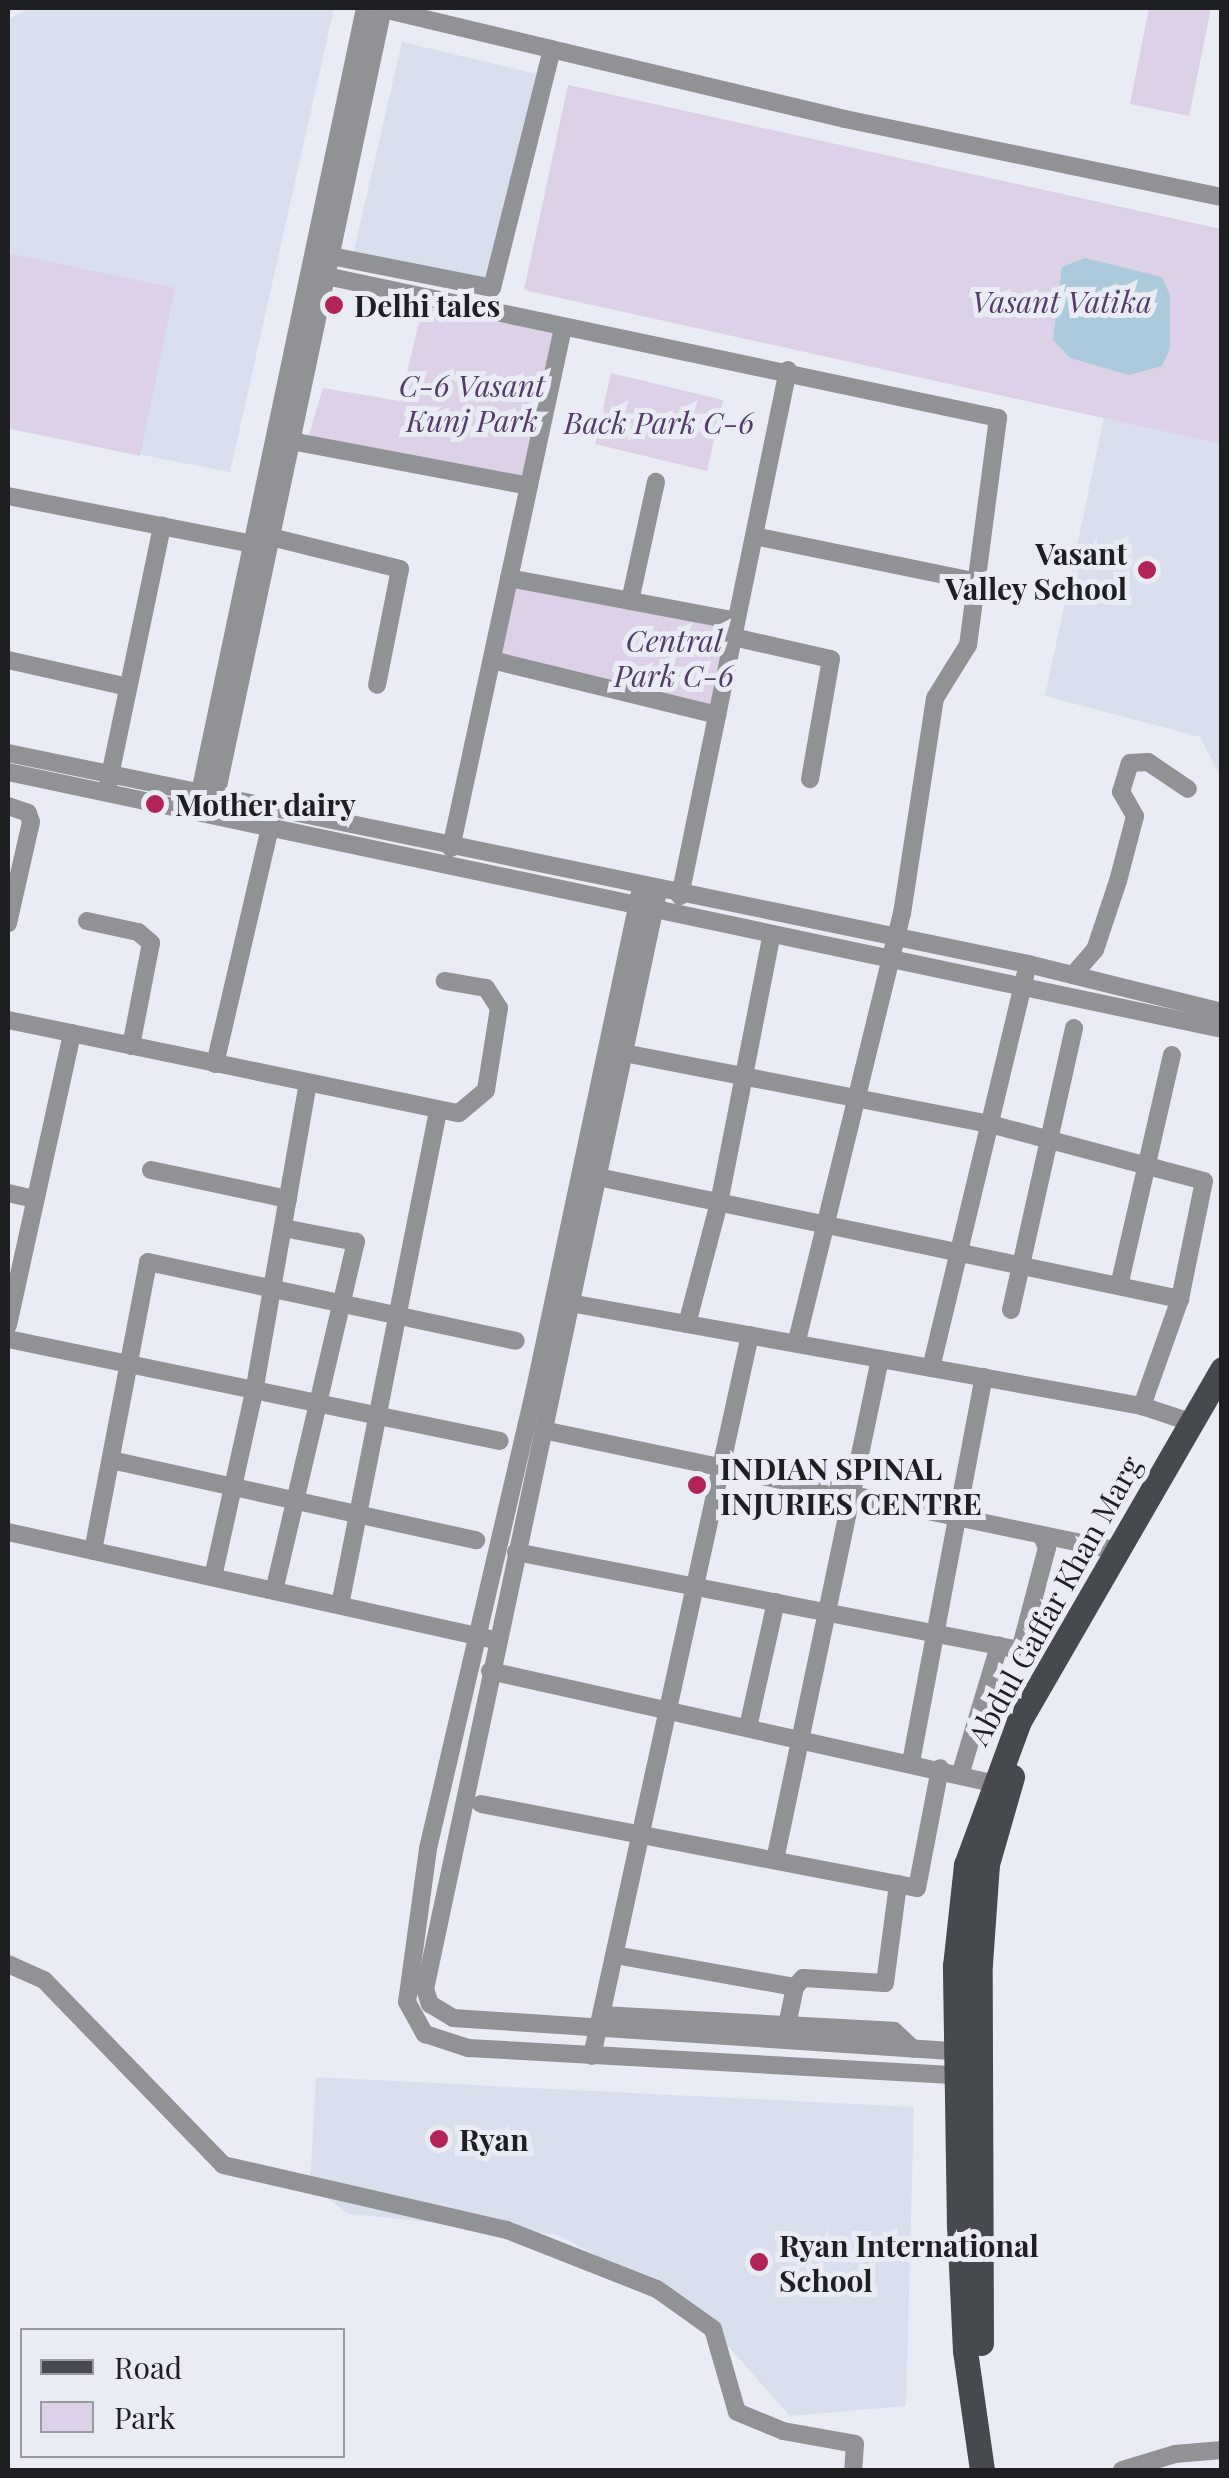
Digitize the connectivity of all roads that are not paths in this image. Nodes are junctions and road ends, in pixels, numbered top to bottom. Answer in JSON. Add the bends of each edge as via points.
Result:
{"nodes":[{"id":1,"x":377,"y":8,"type":"edge"},
{"id":2,"x":552,"y":49,"type":"junction"},
{"id":3,"x":1222,"y":197,"type":"edge"},
{"id":4,"x":330,"y":256,"type":"junction"},
{"id":5,"x":326,"y":276,"type":"junction"},
{"id":6,"x":563,"y":328,"type":"junction"},
{"id":7,"x":788,"y":370,"type":"junction"},
{"id":8,"x":292,"y":441,"type":"junction"},
{"id":9,"x":656,"y":482,"type":"dead end"},
{"id":10,"x":529,"y":486,"type":"junction"},
{"id":11,"x":8,"y":496,"type":"edge"},
{"id":12,"x":162,"y":526,"type":"junction"},
{"id":13,"x":271,"y":536,"type":"junction"},
{"id":14,"x":754,"y":536,"type":"junction"},
{"id":15,"x":252,"y":544,"type":"junction"},
{"id":16,"x":510,"y":578,"type":"junction"},
{"id":17,"x":973,"y":581,"type":"junction"},
{"id":18,"x":630,"y":601,"type":"junction"},
{"id":19,"x":735,"y":629,"type":"junction"},
{"id":20,"x":8,"y":660,"type":"edge"},
{"id":21,"x":492,"y":660,"type":"junction"},
{"id":22,"x":377,"y":685,"type":"dead end"},
{"id":23,"x":128,"y":687,"type":"junction"},
{"id":24,"x":718,"y":715,"type":"junction"},
{"id":25,"x":8,"y":753,"type":"edge"},
{"id":26,"x":8,"y":772,"type":"edge"},
{"id":27,"x":810,"y":779,"type":"dead end"},
{"id":28,"x":108,"y":784,"type":"junction"},
{"id":29,"x":1188,"y":789,"type":"dead end"},
{"id":30,"x":206,"y":805,"type":"junction"},
{"id":31,"x":8,"y":806,"type":"edge"},
{"id":32,"x":270,"y":828,"type":"junction"},
{"id":33,"x":451,"y":848,"type":"junction"},
{"id":34,"x":680,"y":896,"type":"junction"},
{"id":35,"x":648,"y":899,"type":"junction"},
{"id":36,"x":86,"y":921,"type":"dead end"},
{"id":37,"x":8,"y":923,"type":"edge"},
{"id":38,"x":772,"y":934,"type":"junction"},
{"id":39,"x":894,"y":937,"type":"junction"},
{"id":40,"x":889,"y":956,"type":"junction"},
{"id":41,"x":1026,"y":973,"type":"junction"},
{"id":42,"x":1073,"y":974,"type":"junction"},
{"id":43,"x":445,"y":981,"type":"dead end"},
{"id":44,"x":1222,"y":1012,"type":"edge"},
{"id":45,"x":8,"y":1020,"type":"edge"},
{"id":46,"x":1074,"y":1028,"type":"dead end"},
{"id":47,"x":1222,"y":1029,"type":"edge"},
{"id":48,"x":72,"y":1034,"type":"junction"},
{"id":49,"x":130,"y":1046,"type":"junction"},
{"id":50,"x":624,"y":1053,"type":"junction"},
{"id":51,"x":1172,"y":1055,"type":"dead end"},
{"id":52,"x":215,"y":1064,"type":"junction"},
{"id":53,"x":743,"y":1078,"type":"junction"},
{"id":54,"x":308,"y":1083,"type":"junction"},
{"id":55,"x":852,"y":1102,"type":"junction"},
{"id":56,"x":438,"y":1111,"type":"junction"},
{"id":57,"x":990,"y":1124,"type":"junction"},
{"id":58,"x":1049,"y":1140,"type":"junction"},
{"id":59,"x":1147,"y":1166,"type":"junction"},
{"id":60,"x":151,"y":1170,"type":"dead end"},
{"id":61,"x":598,"y":1178,"type":"junction"},
{"id":62,"x":8,"y":1193,"type":"edge"},
{"id":63,"x":35,"y":1199,"type":"junction"},
{"id":64,"x":288,"y":1199,"type":"junction"},
{"id":65,"x":719,"y":1203,"type":"junction"},
{"id":66,"x":822,"y":1224,"type":"junction"},
{"id":67,"x":283,"y":1228,"type":"junction"},
{"id":68,"x":960,"y":1253,"type":"junction"},
{"id":69,"x":1021,"y":1266,"type":"junction"},
{"id":70,"x":1120,"y":1286,"type":"junction"},
{"id":71,"x":273,"y":1288,"type":"junction"},
{"id":72,"x":1180,"y":1298,"type":"junction"},
{"id":73,"x":10,"y":1301,"type":"edge"},
{"id":74,"x":570,"y":1303,"type":"junction"},
{"id":75,"x":342,"y":1304,"type":"junction"},
{"id":76,"x":1011,"y":1310,"type":"dead end"},
{"id":77,"x":397,"y":1317,"type":"junction"},
{"id":78,"x":687,"y":1324,"type":"junction"},
{"id":79,"x":8,"y":1325,"type":"edge"},
{"id":80,"x":750,"y":1335,"type":"junction"},
{"id":81,"x":8,"y":1339,"type":"edge"},
{"id":82,"x":516,"y":1341,"type":"dead end"},
{"id":83,"x":796,"y":1344,"type":"junction"},
{"id":84,"x":880,"y":1359,"type":"junction"},
{"id":85,"x":127,"y":1364,"type":"junction"},
{"id":86,"x":931,"y":1368,"type":"junction"},
{"id":87,"x":1222,"y":1369,"type":"edge"},
{"id":88,"x":984,"y":1378,"type":"junction"},
{"id":89,"x":254,"y":1392,"type":"junction"},
{"id":90,"x":1222,"y":1396,"type":"edge"},
{"id":91,"x":318,"y":1404,"type":"junction"},
{"id":92,"x":1142,"y":1406,"type":"junction"},
{"id":93,"x":378,"y":1415,"type":"junction"},
{"id":94,"x":1190,"y":1422,"type":"junction"},
{"id":95,"x":543,"y":1430,"type":"junction"},
{"id":96,"x":500,"y":1441,"type":"dead end"},
{"id":97,"x":111,"y":1460,"type":"junction"},
{"id":98,"x":721,"y":1468,"type":"junction"},
{"id":99,"x":231,"y":1491,"type":"junction"},
{"id":100,"x":852,"y":1496,"type":"junction"},
{"id":101,"x":295,"y":1504,"type":"junction"},
{"id":102,"x":357,"y":1518,"type":"junction"},
{"id":103,"x":954,"y":1518,"type":"junction"},
{"id":104,"x":8,"y":1532,"type":"edge"},
{"id":105,"x":1042,"y":1536,"type":"junction"},
{"id":106,"x":476,"y":1540,"type":"dead end"},
{"id":107,"x":1109,"y":1549,"type":"junction"},
{"id":108,"x":93,"y":1551,"type":"junction"},
{"id":109,"x":516,"y":1552,"type":"junction"},
{"id":110,"x":213,"y":1578,"type":"junction"},
{"id":111,"x":695,"y":1586,"type":"junction"},
{"id":112,"x":274,"y":1591,"type":"junction"},
{"id":113,"x":776,"y":1602,"type":"junction"},
{"id":114,"x":340,"y":1606,"type":"junction"},
{"id":115,"x":828,"y":1613,"type":"junction"},
{"id":116,"x":934,"y":1633,"type":"junction"},
{"id":117,"x":488,"y":1638,"type":"junction"},
{"id":118,"x":999,"y":1646,"type":"junction"},
{"id":119,"x":490,"y":1671,"type":"junction"},
{"id":120,"x":668,"y":1709,"type":"junction"},
{"id":121,"x":748,"y":1726,"type":"junction"},
{"id":122,"x":801,"y":1738,"type":"junction"},
{"id":123,"x":912,"y":1762,"type":"junction"},
{"id":124,"x":940,"y":1768,"type":"junction"},
{"id":125,"x":961,"y":1772,"type":"junction"},
{"id":126,"x":992,"y":1783,"type":"junction"},
{"id":127,"x":481,"y":1804,"type":"dead end"},
{"id":128,"x":641,"y":1835,"type":"junction"},
{"id":129,"x":775,"y":1860,"type":"junction"},
{"id":130,"x":898,"y":1884,"type":"junction"},
{"id":131,"x":615,"y":1955,"type":"junction"},
{"id":132,"x":8,"y":1964,"type":"edge"},
{"id":133,"x":795,"y":1987,"type":"junction"},
{"id":134,"x":430,"y":2004,"type":"junction"},
{"id":135,"x":411,"y":2014,"type":"junction"},
{"id":136,"x":601,"y":2021,"type":"junction"},
{"id":137,"x":788,"y":2025,"type":"junction"},
{"id":138,"x":913,"y":2049,"type":"junction"},
{"id":139,"x":592,"y":2056,"type":"junction"},
{"id":140,"x":968,"y":2064,"type":"junction"},
{"id":141,"x":1222,"y":2450,"type":"edge"},
{"id":142,"x":852,"y":2470,"type":"edge"},
{"id":143,"x":982,"y":2470,"type":"edge"},
{"id":144,"x":999,"y":2470,"type":"edge"},
{"id":145,"x":1122,"y":2470,"type":"edge"}],
"edges":[{"from":1,"to":2,"type":"street"},
{"from":1,"to":4,"type":"street"},
{"from":1,"to":15,"type":"street"},
{"from":2,"to":3,"type":"street","via":[[845,119]]},
{"from":2,"to":4,"type":"street","via":[[492,288]]},
{"from":4,"to":5,"type":"street"},
{"from":5,"to":6,"type":"street"},
{"from":5,"to":8,"type":"street"},
{"from":6,"to":7,"type":"street"},
{"from":6,"to":10,"type":"street"},
{"from":7,"to":14,"type":"street"},
{"from":7,"to":17,"type":"street","via":[[998,418]]},
{"from":8,"to":10,"type":"street"},
{"from":8,"to":13,"type":"street"},
{"from":9,"to":18,"type":"street"},
{"from":10,"to":16,"type":"street"},
{"from":11,"to":12,"type":"street"},
{"from":12,"to":15,"type":"street"},
{"from":12,"to":23,"type":"street"},
{"from":13,"to":22,"type":"street","via":[[400,569]]},
{"from":13,"to":30,"type":"street"},
{"from":14,"to":17,"type":"street"},
{"from":14,"to":19,"type":"street"},
{"from":15,"to":30,"type":"street"},
{"from":16,"to":18,"type":"street"},
{"from":16,"to":21,"type":"street"},
{"from":17,"to":39,"type":"street","via":[[968,645],[935,698]]},
{"from":18,"to":19,"type":"street"},
{"from":19,"to":24,"type":"street"},
{"from":19,"to":27,"type":"street","via":[[831,659]]},
{"from":20,"to":23,"type":"street"},
{"from":21,"to":24,"type":"street"},
{"from":21,"to":33,"type":"street"},
{"from":23,"to":28,"type":"street"},
{"from":24,"to":34,"type":"street"},
{"from":25,"to":28,"type":"street"},
{"from":26,"to":28,"type":"street"},
{"from":28,"to":30,"type":"street"},
{"from":29,"to":42,"type":"street","via":[[1148,762],[1130,763],[1120,792],[1135,816],[1118,882],[1095,950]]},
{"from":30,"to":32,"type":"street"},
{"from":30,"to":33,"type":"street"},
{"from":31,"to":37,"type":"street","via":[[28,813],[31,822]]},
{"from":32,"to":35,"type":"street"},
{"from":32,"to":52,"type":"street"},
{"from":33,"to":35,"type":"street"},
{"from":34,"to":35,"type":"street"},
{"from":34,"to":39,"type":"street"},
{"from":35,"to":38,"type":"street"},
{"from":35,"to":50,"type":"street"},
{"from":35,"to":117,"type":"street"},
{"from":36,"to":49,"type":"street","via":[[138,932],[151,942]]},
{"from":38,"to":40,"type":"street"},
{"from":38,"to":53,"type":"street"},
{"from":39,"to":40,"type":"street"},
{"from":39,"to":41,"type":"street"},
{"from":40,"to":41,"type":"street"},
{"from":40,"to":55,"type":"street"},
{"from":41,"to":42,"type":"street"},
{"from":41,"to":47,"type":"street"},
{"from":41,"to":57,"type":"street"},
{"from":42,"to":44,"type":"street"},
{"from":43,"to":56,"type":"street","via":[[492,992],[500,1018],[480,1100],[459,1113]]},
{"from":45,"to":48,"type":"street"},
{"from":46,"to":58,"type":"street"},
{"from":48,"to":49,"type":"street"},
{"from":48,"to":63,"type":"street"},
{"from":49,"to":52,"type":"street"},
{"from":50,"to":53,"type":"street"},
{"from":50,"to":61,"type":"street"},
{"from":51,"to":59,"type":"street"},
{"from":52,"to":54,"type":"street"},
{"from":53,"to":55,"type":"street"},
{"from":53,"to":65,"type":"street"},
{"from":54,"to":56,"type":"street"},
{"from":54,"to":64,"type":"street"},
{"from":55,"to":57,"type":"street"},
{"from":55,"to":66,"type":"street"},
{"from":56,"to":77,"type":"street"},
{"from":57,"to":58,"type":"street"},
{"from":57,"to":68,"type":"street"},
{"from":58,"to":59,"type":"street"},
{"from":58,"to":69,"type":"street"},
{"from":59,"to":70,"type":"street"},
{"from":59,"to":72,"type":"street","via":[[1204,1182]]},
{"from":60,"to":64,"type":"street"},
{"from":61,"to":65,"type":"street"},
{"from":61,"to":74,"type":"street"},
{"from":62,"to":63,"type":"street"},
{"from":63,"to":73,"type":"street"},
{"from":64,"to":67,"type":"street"},
{"from":65,"to":66,"type":"street"},
{"from":65,"to":78,"type":"street"},
{"from":66,"to":68,"type":"street"},
{"from":66,"to":83,"type":"street"},
{"from":67,"to":71,"type":"street"},
{"from":67,"to":75,"type":"street","via":[[356,1242]]},
{"from":68,"to":69,"type":"street"},
{"from":68,"to":86,"type":"street"},
{"from":69,"to":70,"type":"street"},
{"from":69,"to":76,"type":"street"},
{"from":70,"to":72,"type":"street"},
{"from":71,"to":75,"type":"street"},
{"from":71,"to":85,"type":"street","via":[[148,1262]]},
{"from":71,"to":89,"type":"street"},
{"from":72,"to":92,"type":"street"},
{"from":73,"to":79,"type":"street"},
{"from":74,"to":78,"type":"street"},
{"from":74,"to":95,"type":"street"},
{"from":75,"to":77,"type":"street"},
{"from":75,"to":91,"type":"street"},
{"from":77,"to":82,"type":"street"},
{"from":77,"to":93,"type":"street"},
{"from":78,"to":80,"type":"street"},
{"from":80,"to":83,"type":"street"},
{"from":80,"to":98,"type":"street"},
{"from":81,"to":85,"type":"street"},
{"from":83,"to":84,"type":"street"},
{"from":84,"to":86,"type":"street"},
{"from":84,"to":100,"type":"street"},
{"from":85,"to":89,"type":"street"},
{"from":85,"to":97,"type":"street"},
{"from":86,"to":88,"type":"street"},
{"from":87,"to":94,"type":"main road","name":"Abdul Gaffar Khan Marg"},
{"from":88,"to":92,"type":"street"},
{"from":88,"to":103,"type":"street"},
{"from":89,"to":91,"type":"street"},
{"from":89,"to":99,"type":"street"},
{"from":90,"to":140,"type":"main road","name":"Abdul Gaffar Khan Marg","via":[[1080,1640],[1008,1788],[984,1894]]},
{"from":91,"to":93,"type":"street"},
{"from":91,"to":101,"type":"street"},
{"from":92,"to":94,"type":"street"},
{"from":93,"to":96,"type":"street"},
{"from":93,"to":102,"type":"street"},
{"from":94,"to":107,"type":"main road","name":"Abdul Gaffar Khan Marg"},
{"from":95,"to":98,"type":"street"},
{"from":95,"to":109,"type":"street"},
{"from":97,"to":99,"type":"street"},
{"from":97,"to":108,"type":"street"},
{"from":98,"to":100,"type":"street"},
{"from":98,"to":111,"type":"street"},
{"from":99,"to":101,"type":"street"},
{"from":99,"to":110,"type":"street"},
{"from":100,"to":103,"type":"street"},
{"from":100,"to":115,"type":"street"},
{"from":101,"to":102,"type":"street"},
{"from":101,"to":112,"type":"street"},
{"from":102,"to":106,"type":"street"},
{"from":102,"to":114,"type":"street"},
{"from":103,"to":105,"type":"street"},
{"from":103,"to":116,"type":"street"},
{"from":104,"to":108,"type":"street"},
{"from":105,"to":107,"type":"street"},
{"from":105,"to":118,"type":"street","via":[[1047,1548],[1022,1645]]},
{"from":107,"to":126,"type":"main road","name":"Abdul Gaffar Khan Marg"},
{"from":108,"to":110,"type":"street"},
{"from":109,"to":111,"type":"street"},
{"from":109,"to":117,"type":"street"},
{"from":110,"to":112,"type":"street"},
{"from":111,"to":113,"type":"street"},
{"from":111,"to":120,"type":"street"},
{"from":112,"to":114,"type":"street"},
{"from":113,"to":115,"type":"street"},
{"from":113,"to":121,"type":"street"},
{"from":114,"to":117,"type":"street"},
{"from":115,"to":116,"type":"street"},
{"from":115,"to":122,"type":"street"},
{"from":116,"to":118,"type":"street"},
{"from":116,"to":123,"type":"street"},
{"from":117,"to":119,"type":"street"},
{"from":117,"to":135,"type":"street","via":[[428,1849],[406,1987]]},
{"from":118,"to":125,"type":"street"},
{"from":119,"to":120,"type":"street"},
{"from":119,"to":134,"type":"street","via":[[425,1975]]},
{"from":120,"to":121,"type":"street"},
{"from":120,"to":128,"type":"street"},
{"from":121,"to":122,"type":"street"},
{"from":122,"to":123,"type":"street"},
{"from":122,"to":129,"type":"street"},
{"from":123,"to":124,"type":"street"},
{"from":124,"to":125,"type":"street"},
{"from":124,"to":130,"type":"street","via":[[917,1888]]},
{"from":125,"to":126,"type":"street"},
{"from":126,"to":140,"type":"main road","name":"Abdul Gaffar Khan Marg","via":[[959,1898]]},
{"from":127,"to":128,"type":"street"},
{"from":128,"to":129,"type":"street"},
{"from":128,"to":131,"type":"street"},
{"from":129,"to":130,"type":"street"},
{"from":130,"to":133,"type":"street","via":[[885,1982],[809,1978]]},
{"from":131,"to":133,"type":"street"},
{"from":131,"to":136,"type":"street"},
{"from":132,"to":142,"type":"street","via":[[44,1980],[223,2165],[507,2230],[657,2289],[713,2329],[737,2412],[783,2431],[854,2444]]},
{"from":133,"to":137,"type":"street"},
{"from":134,"to":135,"type":"street"},
{"from":134,"to":136,"type":"street","via":[[453,2018]]},
{"from":135,"to":139,"type":"street","via":[[425,2034],[452,2045]]},
{"from":136,"to":137,"type":"street"},
{"from":136,"to":138,"type":"street"},
{"from":136,"to":139,"type":"street"},
{"from":137,"to":138,"type":"street","via":[[894,2031]]},
{"from":138,"to":140,"type":"street"},
{"from":139,"to":140,"type":"street"},
{"from":140,"to":143,"type":"main road","name":"Abdul Gaffar Khan Marg","via":[[965,2351]]},
{"from":140,"to":144,"type":"main road","name":"Abdul Gaffar Khan Marg","via":[[980,2326]]},
{"from":141,"to":145,"type":"street","via":[[1175,2454]]}]}
